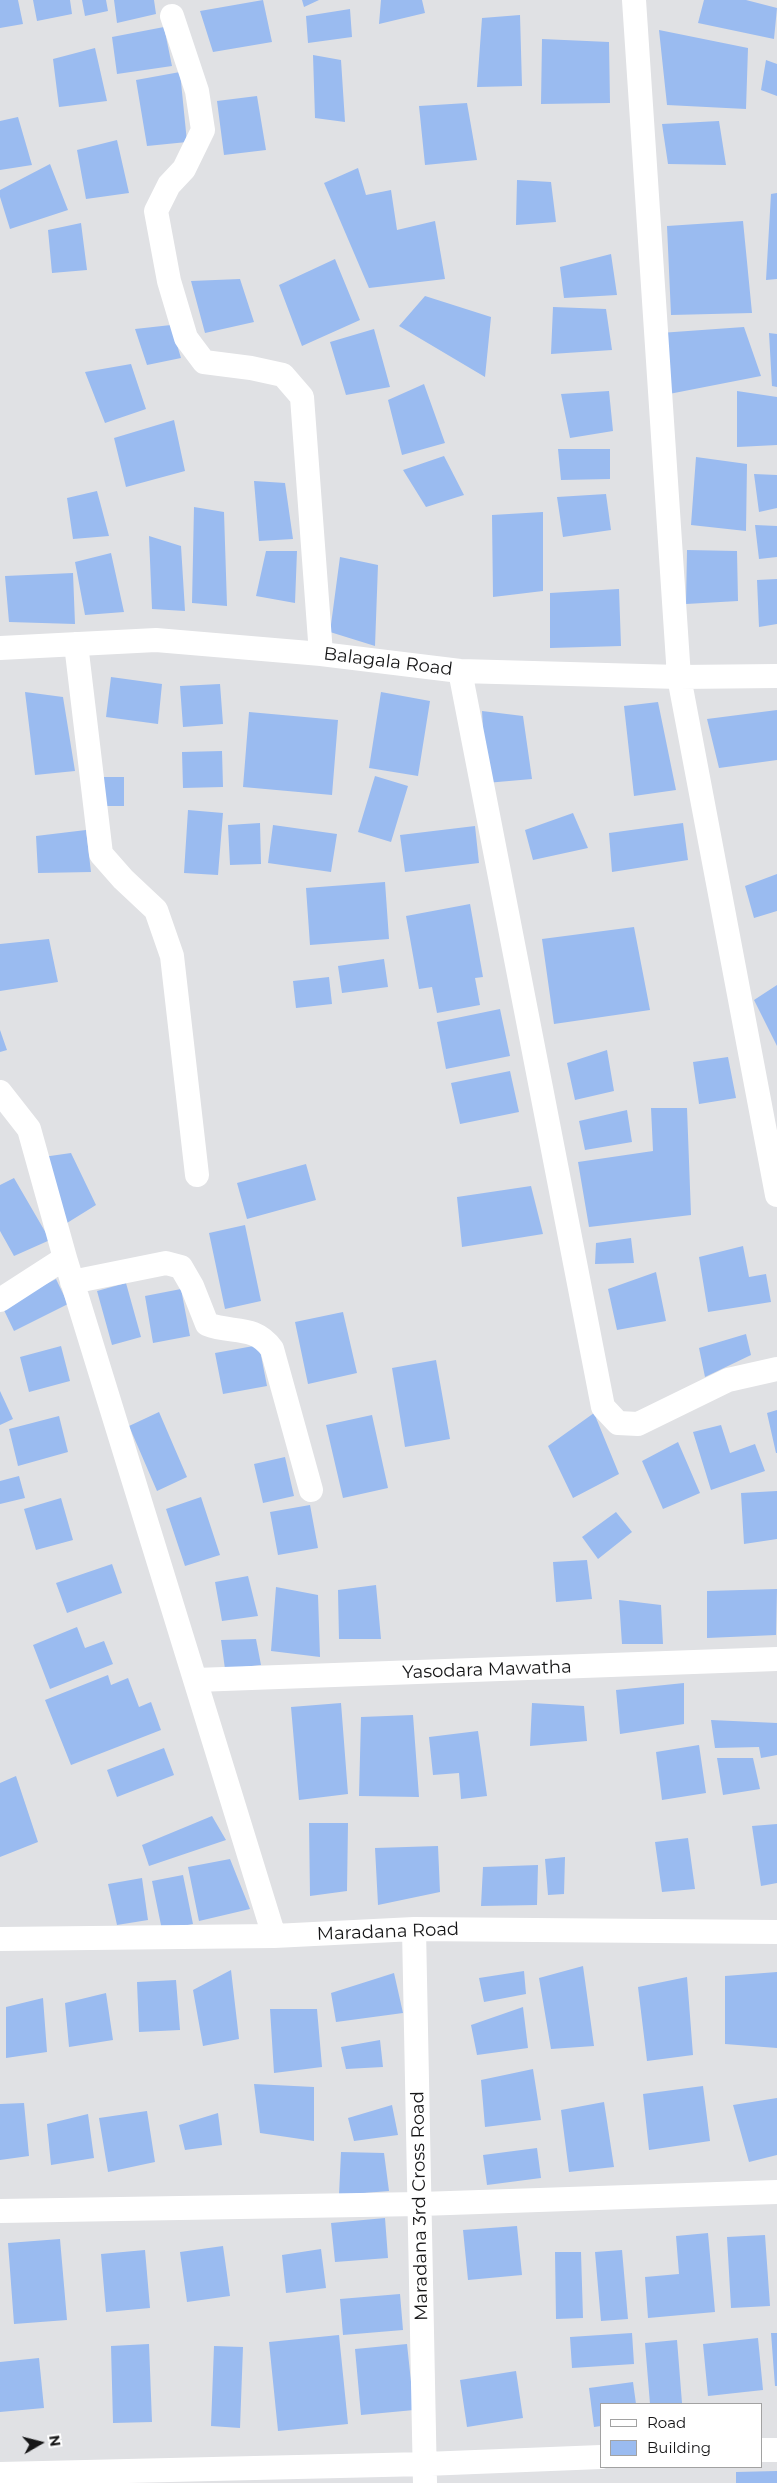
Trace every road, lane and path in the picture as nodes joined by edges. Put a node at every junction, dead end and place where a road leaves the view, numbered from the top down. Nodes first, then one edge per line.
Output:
1 (634, 0) edge
2 (172, 16) dead end
3 (76, 644) junction
4 (0, 648) edge
5 (321, 654) junction
6 (460, 670) junction
7 (777, 676) edge
8 (679, 677) junction
9 (0, 1092) edge
10 (197, 1175) dead end
11 (777, 1195) edge
12 (65, 1258) junction
13 (72, 1282) junction
14 (0, 1300) edge
15 (777, 1369) edge
16 (311, 1490) dead end
17 (777, 1659) edge
18 (196, 1680) junction
19 (414, 1929) junction
20 (777, 1932) edge
21 (274, 1936) junction
22 (0, 1939) edge
23 (777, 2192) edge
24 (420, 2204) junction
25 (0, 2211) edge
26 (762, 2450) edge
27 (777, 2450) edge
28 (600, 2457) edge
29 (0, 2474) edge
30 (425, 2474) edge

1 - 8 street
2 - 5 street
3 - 4 street, Balagala Road
3 - 5 street, Balagala Road
3 - 10 street
5 - 6 street, Balagala Road
6 - 8 street, Balagala Road
6 - 15 street
7 - 8 street, Balagala Road
8 - 11 street
9 - 12 street
12 - 13 street
12 - 14 street
13 - 16 street
13 - 18 street
17 - 18 street, Yasodara Mawatha
18 - 21 street
19 - 20 street, Maradana Road
19 - 21 street, Maradana Road
19 - 24 street, Maradana 3rd Cross Road
21 - 22 street, Maradana Road
23 - 24 street
24 - 25 street
24 - 30 street, Maradana 3rd Cross Road
26 - 27 street
28 - 30 street
29 - 30 street

